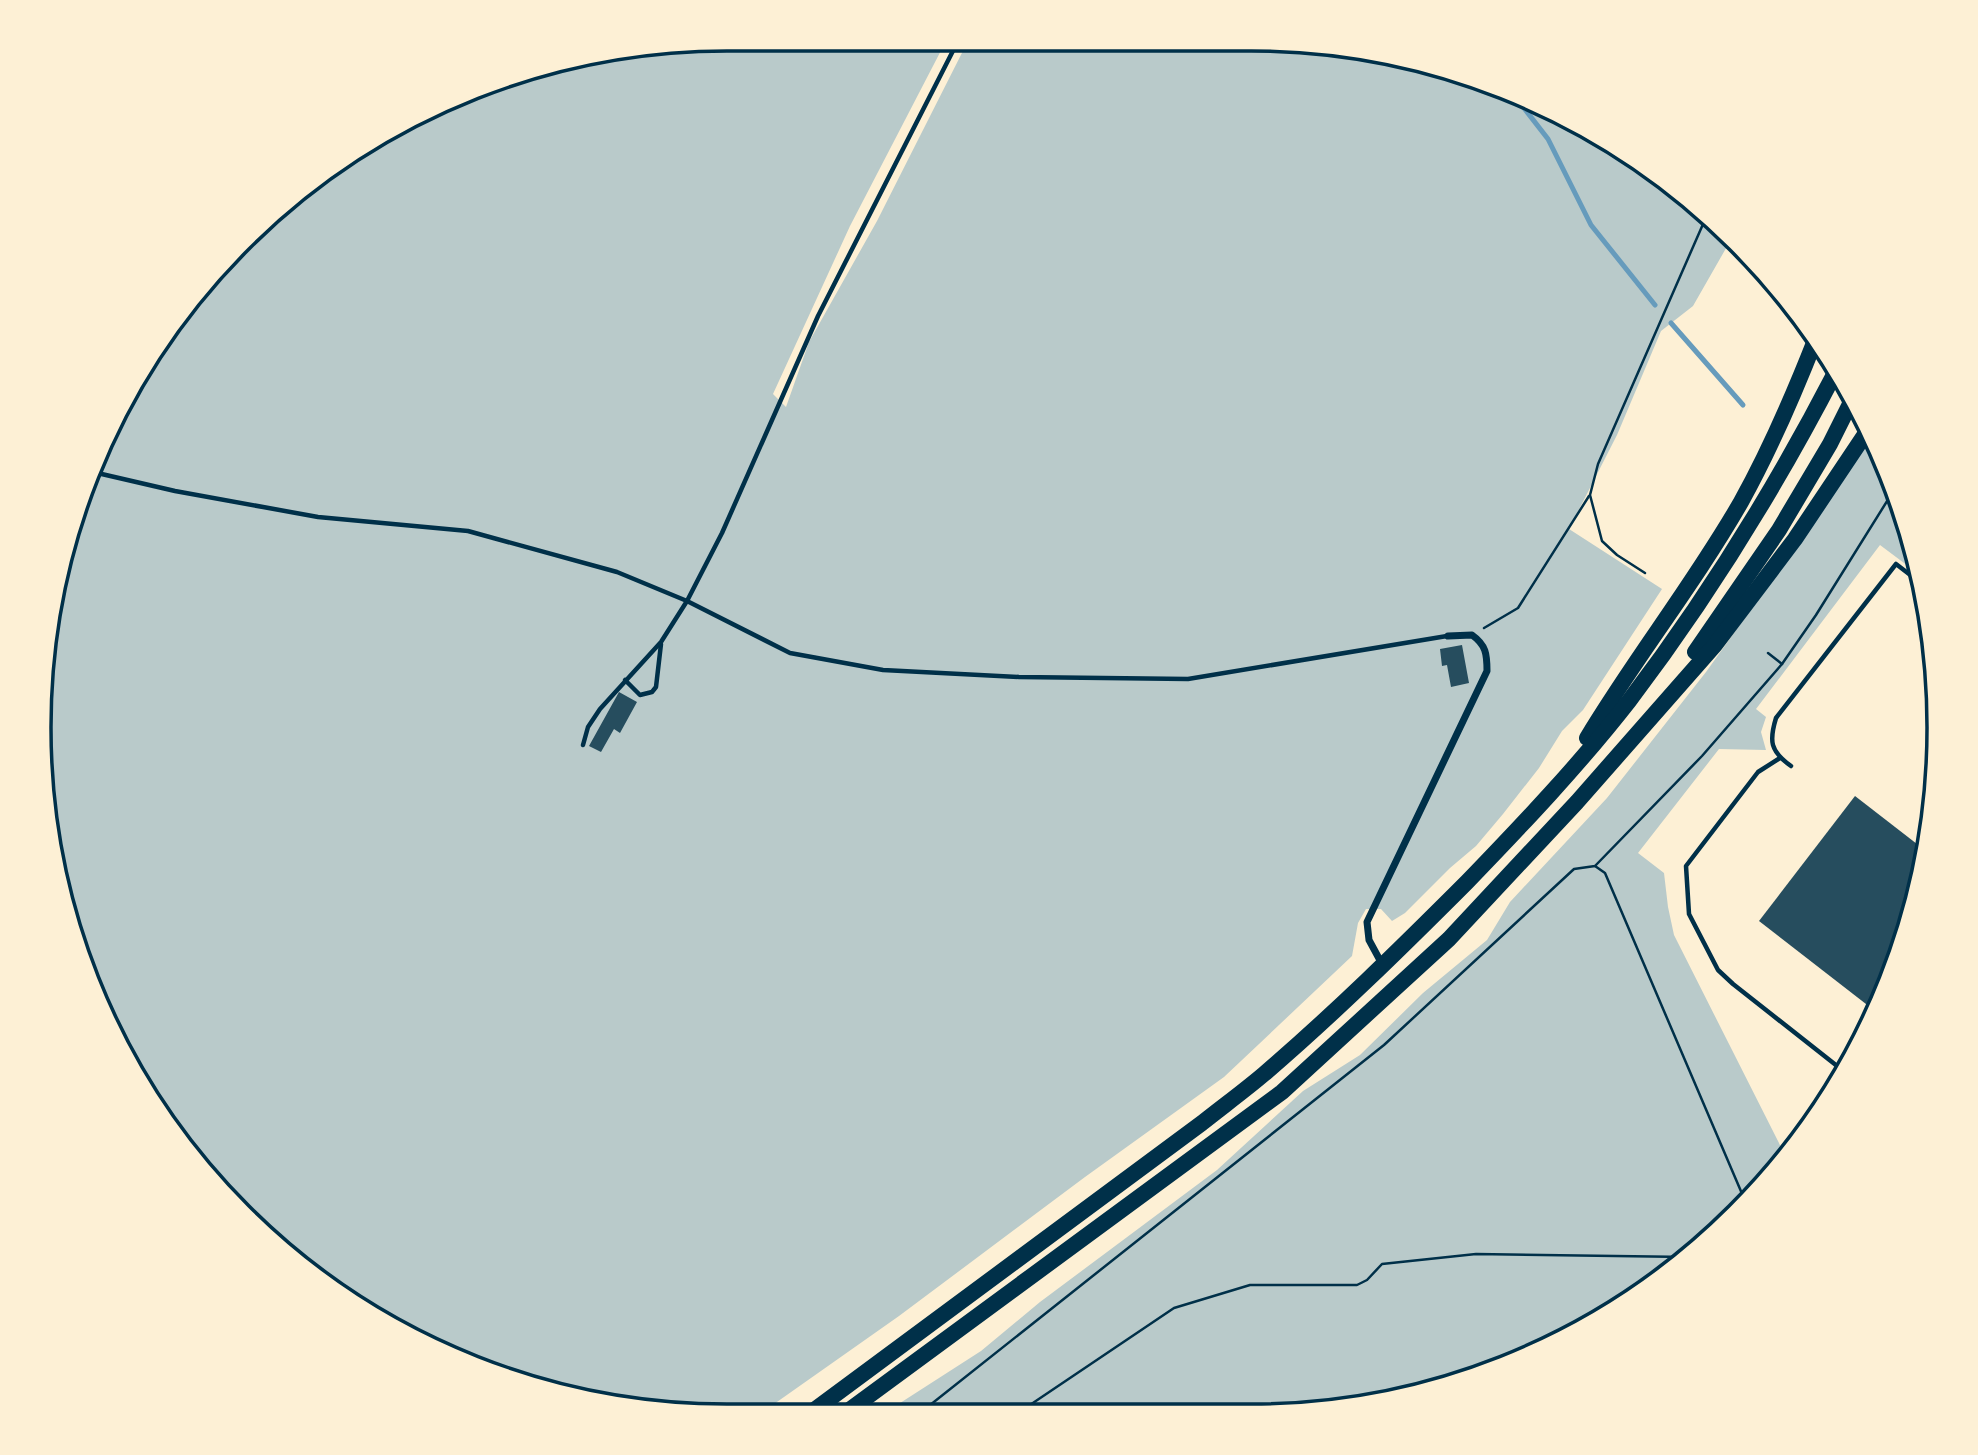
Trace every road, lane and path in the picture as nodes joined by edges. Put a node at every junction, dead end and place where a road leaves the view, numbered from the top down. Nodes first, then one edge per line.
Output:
1 (953, 51) edge
2 (1703, 224) edge
3 (1811, 350) edge
4 (1831, 380) edge
5 (1847, 409) edge
6 (1862, 439) edge
7 (100, 474) edge
8 (1590, 495) junction
9 (1887, 500) edge
10 (1645, 573) dead end
11 (1909, 574) edge
12 (687, 601) junction
13 (1472, 635) junction
14 (1448, 636) joint
15 (661, 642) junction
16 (1768, 653) dead end
17 (1782, 664) junction
18 (625, 680) junction
19 (583, 745) dead end
20 (1780, 758) junction
21 (1791, 766) dead end
22 (1561, 782) junction
23 (1577, 802) junction
24 (1595, 866) junction
25 (1383, 965) junction
26 (1837, 1066) edge
27 (1742, 1193) edge
28 (1671, 1257) edge
29 (822, 1404) edge
30 (858, 1404) edge
31 (931, 1404) edge
32 (1031, 1404) edge

1 - 12 lane
2 - 8 path
3 - 22 highway
4 - 22 highway
5 - 23 highway
6 - 23 highway
7 - 12 lane
8 - 10 path
8 - 13 path
9 - 17 path
11 - 20 lane
12 - 14 lane
12 - 15 lane
13 - 14 street
13 - 25 street
15 - 18 lane
15 - 18 lane
16 - 17 path
17 - 24 path
18 - 19 lane
20 - 21 lane
20 - 26 lane
22 - 25 highway
23 - 30 highway
24 - 27 path
24 - 31 path
25 - 29 highway
28 - 32 path

